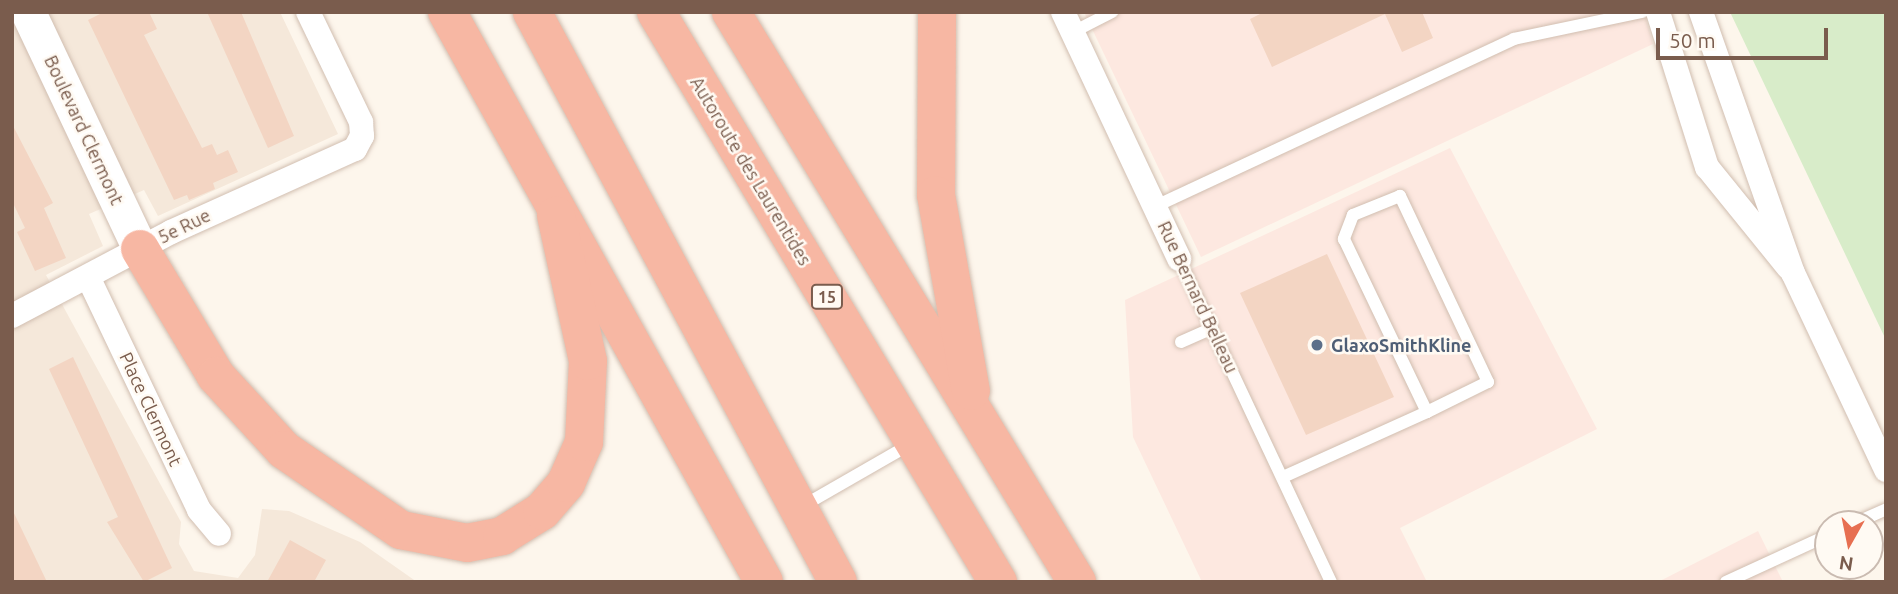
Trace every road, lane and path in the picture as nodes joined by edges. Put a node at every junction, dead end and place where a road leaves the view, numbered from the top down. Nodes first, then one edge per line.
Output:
1 (28, 12) edge
2 (308, 12) edge
3 (447, 12) edge
4 (532, 12) edge
5 (656, 12) edge
6 (732, 12) edge
7 (937, 12) edge
8 (1112, 12) edge
9 (1642, 12) edge
10 (1658, 12) edge
11 (1701, 12) edge
12 (1068, 22) edge
13 (1156, 206) junction
14 (556, 215) junction
15 (140, 248) junction
16 (1179, 259) joint
17 (1793, 273) junction
18 (89, 279) junction
19 (12, 316) edge
20 (1212, 328) junction
21 (1181, 342) dead end
22 (1427, 412) junction
23 (975, 414) junction
24 (915, 442) junction
25 (1886, 470) edge
26 (1283, 477) junction
27 (797, 509) junction
28 (219, 534) dead end
29 (1814, 541) edge
30 (764, 582) edge
31 (838, 582) edge
32 (998, 582) edge
33 (1077, 582) edge
34 (1331, 582) edge
35 (1726, 582) edge

1 - 15 street, Boulevard Clermont
2 - 15 street, 5e Rue
3 - 14 highway
4 - 27 highway
5 - 24 highway, Autoroute des Laurentides / 15
6 - 23 highway
7 - 23 highway
8 - 12 lane
9 - 13 lane
10 - 17 street
11 - 17 street
12 - 13 street, Rue Bernard Belleau
13 - 16 street, Rue Bernard Belleau
14 - 15 highway
14 - 30 highway
15 - 18 street, 5e Rue
16 - 20 lane, Rue Bernard Belleau
17 - 25 street
18 - 19 street, 5e Rue
18 - 28 street, Place Clermont
20 - 21 lane
20 - 26 lane, Rue Bernard Belleau
22 - 22 lane
22 - 26 lane
23 - 33 highway
24 - 27 lane
24 - 32 highway, Autoroute des Laurentides / 15
26 - 34 lane, Rue Bernard Belleau
27 - 31 highway
29 - 35 lane

